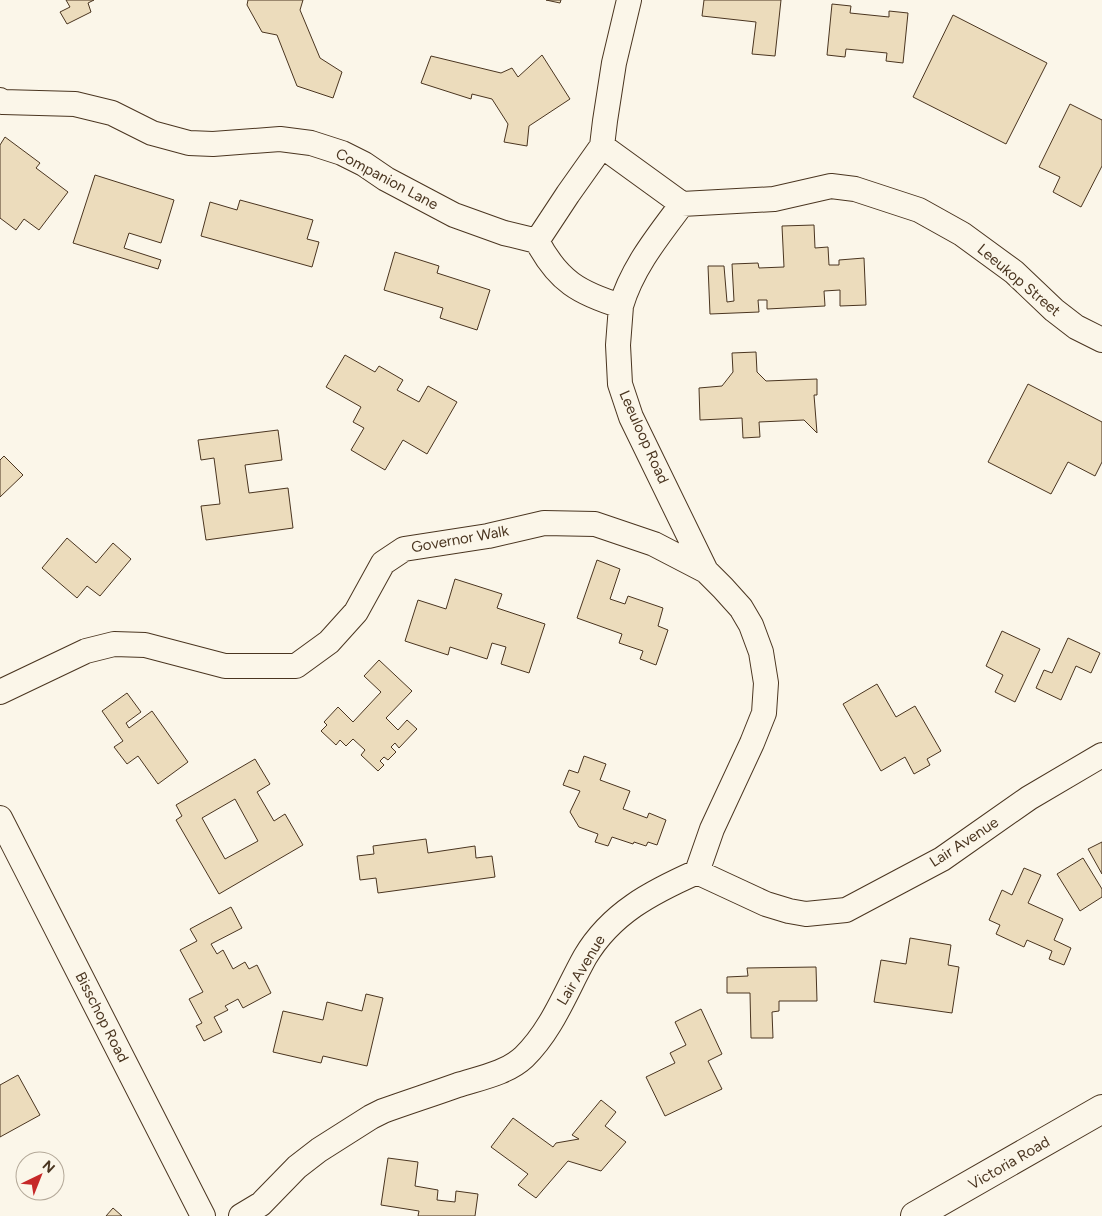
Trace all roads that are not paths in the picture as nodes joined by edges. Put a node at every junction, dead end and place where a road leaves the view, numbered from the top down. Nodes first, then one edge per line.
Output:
1 (629, 0) edge
2 (0, 100) edge
3 (602, 146) junction
4 (682, 204) junction
5 (537, 241) junction
6 (621, 306) junction
7 (1102, 340) edge
8 (706, 572) junction
9 (0, 692) edge
10 (1102, 755) edge
11 (0, 818) edge
12 (697, 872) junction
13 (1102, 1109) edge
14 (203, 1216) edge
15 (241, 1216) edge
16 (915, 1216) edge

1 - 3 street
2 - 5 street, Companion Lane
3 - 4 street
3 - 5 street
4 - 6 street, Leeuloop Road
4 - 7 street, Leeukop Street
5 - 6 street
6 - 8 street, Leeuloop Road
8 - 9 street, Governor Walk
8 - 12 street, Leeuloop Road
10 - 12 street, Lair Avenue
11 - 14 street, Bisschop Road
12 - 15 street, Lair Avenue
13 - 16 main road, Victoria Road

